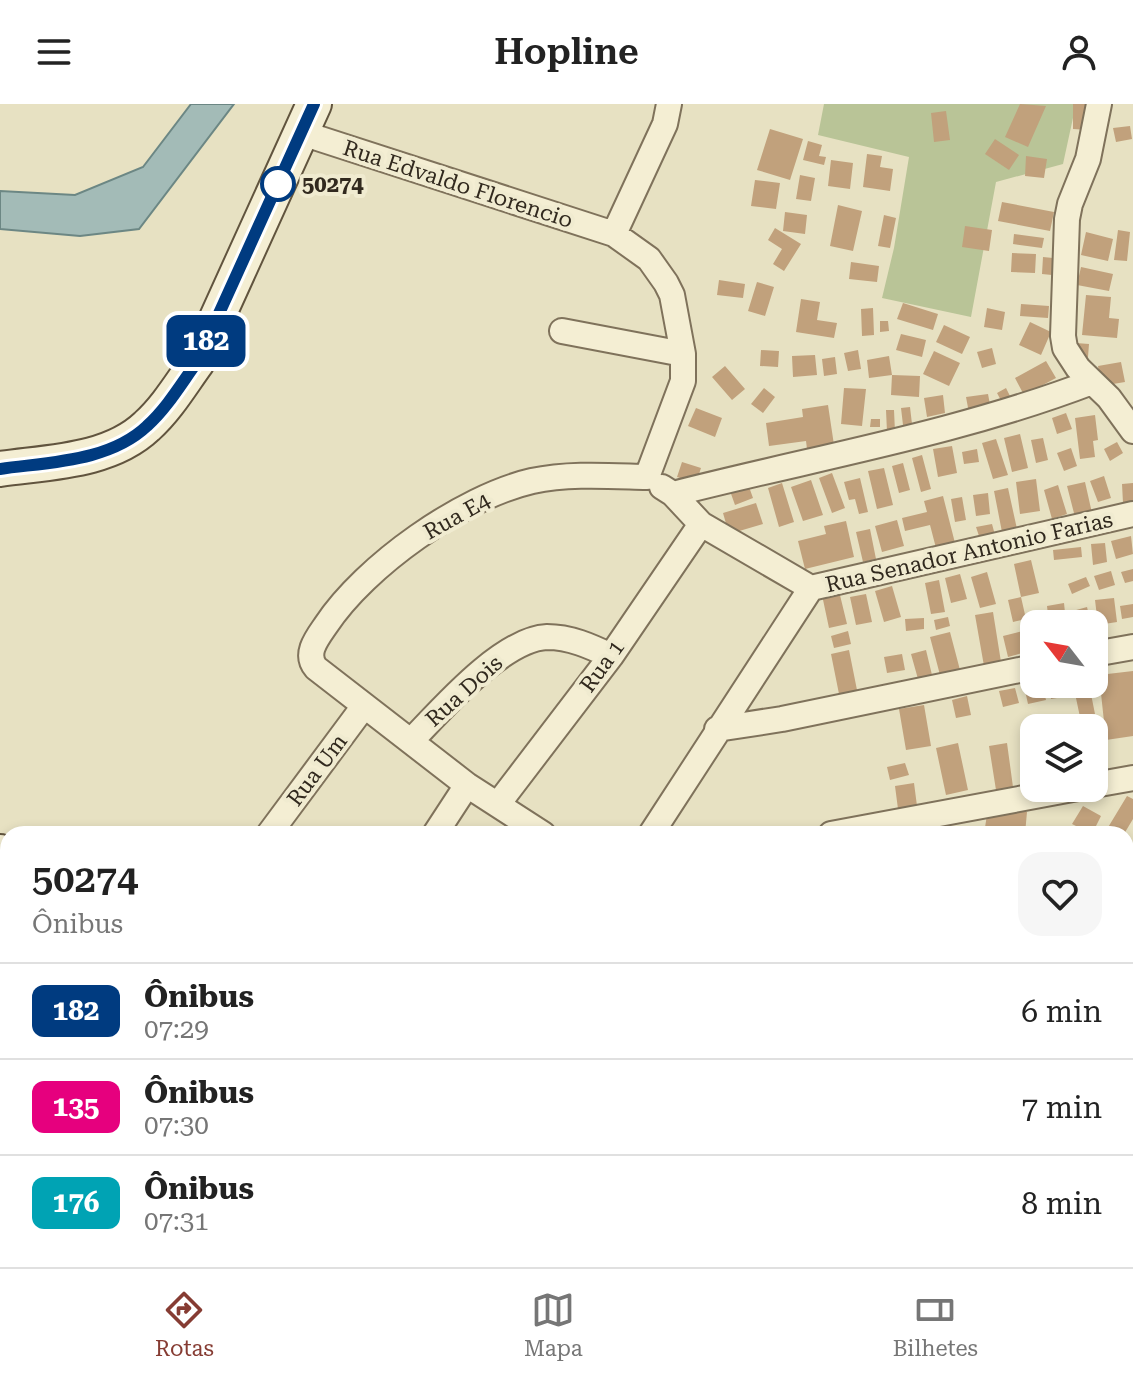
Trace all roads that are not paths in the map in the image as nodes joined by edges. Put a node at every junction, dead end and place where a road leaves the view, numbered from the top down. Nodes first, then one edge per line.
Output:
1 (669, 104) edge
2 (1099, 104) edge
3 (308, 118) edge
4 (614, 234) junction
5 (562, 331) dead end
6 (683, 354) junction
7 (1092, 382) junction
8 (1133, 428) edge
9 (0, 469) edge
10 (647, 477) junction
11 (673, 494) junction
12 (1133, 514) edge
13 (701, 524) junction
14 (811, 588) junction
15 (313, 647) joint
16 (1133, 647) edge
17 (1108, 651) edge
18 (611, 656) junction
19 (1020, 670) edge
20 (364, 706) junction
21 (717, 729) junction
22 (412, 740) junction
23 (1133, 778) edge
24 (1108, 782) edge
25 (467, 785) junction
26 (1020, 799) edge
27 (498, 804) junction
28 (917, 818) junction
29 (275, 826) edge
30 (440, 826) edge
31 (531, 826) edge
32 (656, 826) edge
33 (874, 826) edge
34 (932, 826) edge

1 - 4 street
2 - 7 street
3 - 4 street, Rua Edvaldo Florencio
3 - 9 street
4 - 6 street, Rua Edvaldo Florencio
5 - 6 street
6 - 10 street, Rua Edvaldo Florencio
7 - 8 street
7 - 11 street
10 - 11 street
10 - 15 street, Rua E4
11 - 13 street
12 - 14 street, Rua Senador Antonio Farias
13 - 14 street
13 - 18 street, Rua 1
14 - 21 street, Rua Senador Antonio Farias
15 - 20 street, Rua Dois
16 - 17 street
18 - 22 street, Rua Dois
18 - 27 street, Rua 1
19 - 21 street
20 - 22 street, Rua Dois
20 - 29 street, Rua Um
21 - 32 street, Rua Senador Antonio Farias
22 - 25 street, Rua Dois
23 - 24 street
25 - 27 street, Rua Dois
25 - 30 street
26 - 28 street
27 - 31 street, Rua Dois
28 - 33 street
28 - 34 street

